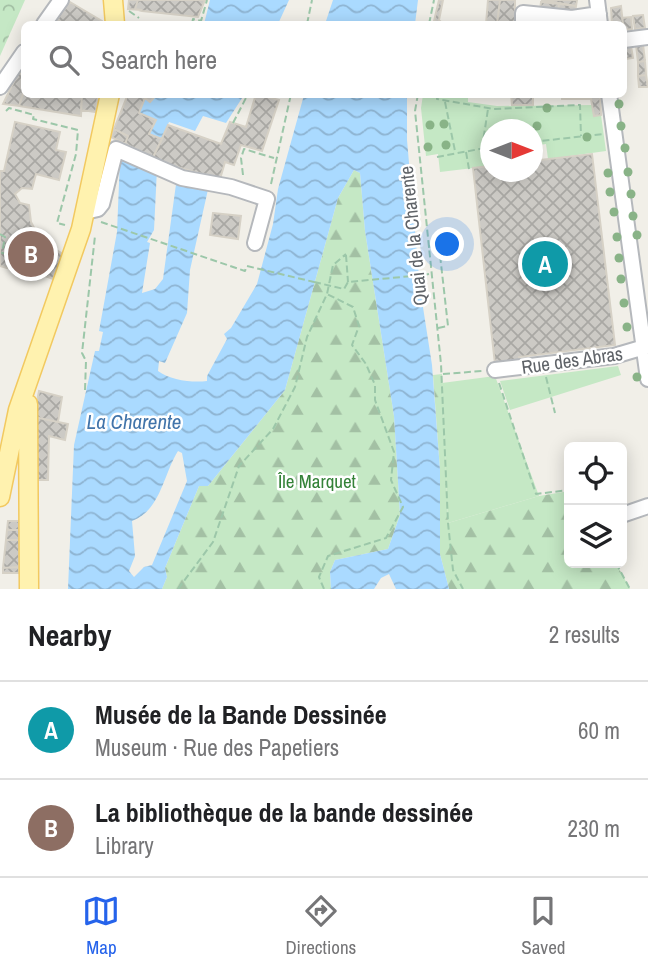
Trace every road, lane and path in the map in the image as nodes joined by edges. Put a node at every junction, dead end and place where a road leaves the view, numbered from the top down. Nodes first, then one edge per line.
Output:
1 (61, 0) edge
2 (207, 0) edge
3 (312, 0) edge
4 (433, 0) edge
5 (120, 5) edge
6 (598, 13) edge
7 (139, 18) dead end
8 (46, 21) edge
9 (201, 21) edge
10 (308, 21) edge
11 (430, 21) edge
12 (523, 21) edge
13 (648, 37) edge
14 (627, 40) edge
15 (21, 56) edge
16 (0, 87) edge
17 (109, 98) edge
18 (246, 98) edge
19 (290, 98) edge
20 (417, 98) edge
21 (437, 98) edge
22 (609, 98) edge
23 (444, 101) junction
24 (488, 108) junction
25 (6, 111) dead end
26 (486, 119) edge
27 (233, 123) dead end
28 (614, 133) junction
29 (581, 136) junction
30 (543, 141) edge
31 (480, 148) edge
32 (466, 151) junction
33 (455, 153) junction
34 (438, 157) dead end
35 (275, 158) junction
36 (469, 169) dead end
37 (243, 176) dead end
38 (267, 199) junction
39 (90, 224) junction
40 (0, 234) edge
41 (255, 243) dead end
42 (428, 247) junction
43 (34, 269) dead end
44 (430, 274) junction
45 (348, 282) junction
46 (327, 294) junction
47 (436, 328) junction
48 (645, 347) edge
49 (544, 366) junction
50 (495, 370) junction
51 (442, 374) junction
52 (30, 376) junction
53 (648, 379) edge
54 (85, 390) dead end
55 (555, 413) dead end
56 (17, 461) junction
57 (564, 491) edge
58 (0, 497) edge
59 (648, 506) edge
60 (627, 513) edge
61 (619, 568) edge
62 (29, 589) edge
63 (178, 589) edge
64 (324, 589) edge
65 (463, 589) edge
66 (630, 589) edge

1 - 8 street
2 - 9 path
3 - 10 path
4 - 11 path
5 - 7 path
6 - 12 street
13 - 14 street
15 - 16 street
17 - 39 main road
18 - 27 path
19 - 35 path
20 - 42 path, Quai de la Charente
21 - 23 path
22 - 28 street
23 - 24 path
23 - 33 path
24 - 26 path
24 - 29 path
25 - 39 path
28 - 29 path
28 - 48 street
29 - 30 path
31 - 32 path
32 - 33 path
32 - 36 path
33 - 34 path
35 - 37 path
35 - 38 path
38 - 39 street
38 - 41 street
39 - 45 path, bridge
39 - 52 main road
39 - 54 path
40 - 43 path
42 - 44 path, Quai de la Charente
42 - 47 path
44 - 45 path, bridge
44 - 47 path, Quai de la Charente
45 - 46 path
46 - 63 path
46 - 64 path
47 - 51 path, Quai de la Charente
48 - 49 street, Rue des Abras
48 - 53 street
49 - 50 street, Rue des Abras
49 - 55 path
50 - 51 path
50 - 57 path
51 - 65 path, Quai de la Charente
52 - 56 main road
52 - 56 main road
56 - 58 main road
56 - 62 main road
59 - 60 street
61 - 66 path

